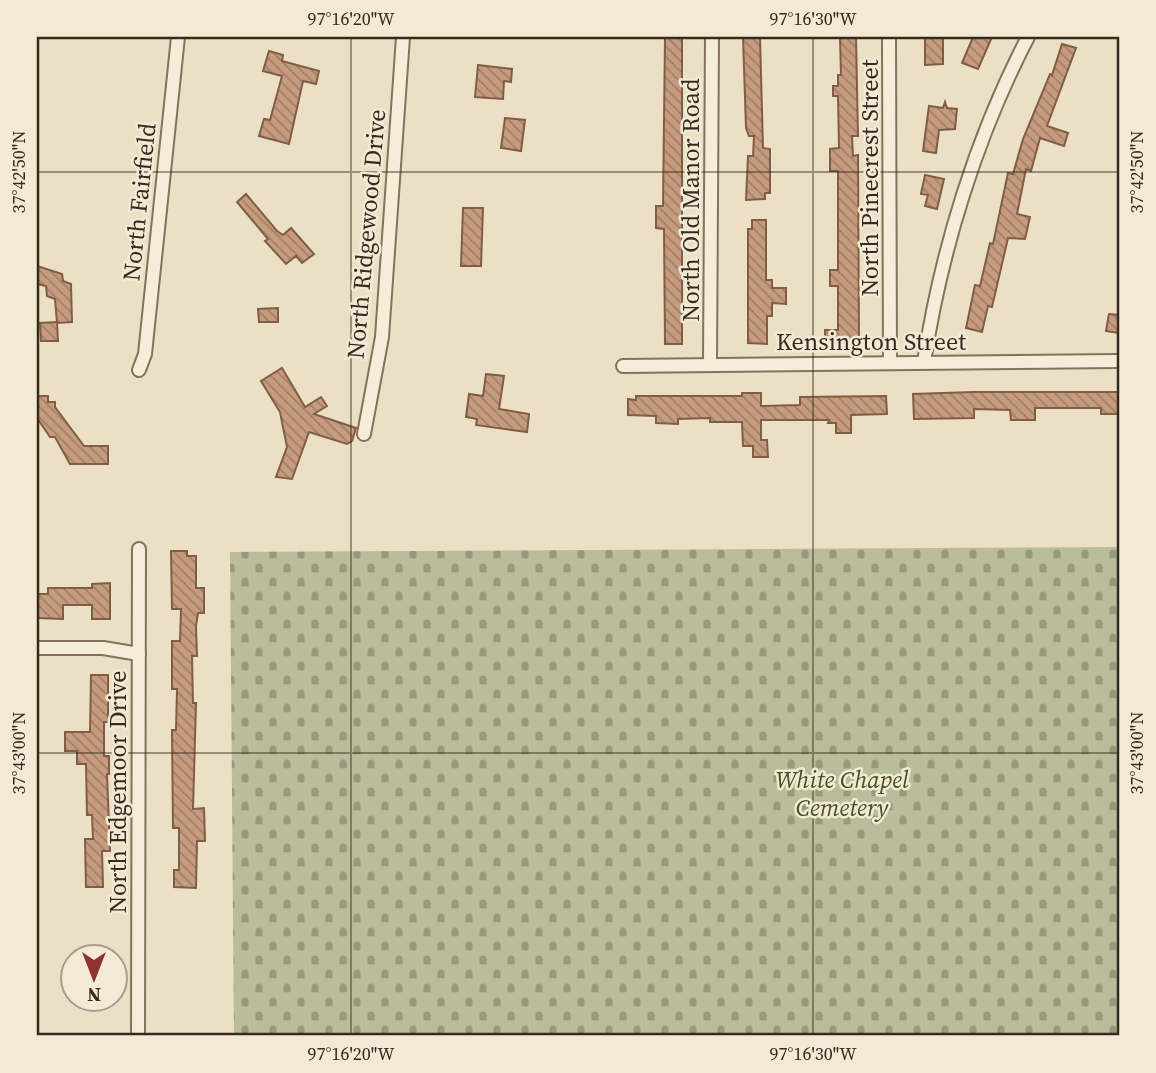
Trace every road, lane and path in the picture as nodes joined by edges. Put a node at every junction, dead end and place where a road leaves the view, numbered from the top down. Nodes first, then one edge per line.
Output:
1 (178, 37) edge
2 (403, 37) edge
3 (712, 37) edge
4 (889, 37) edge
5 (1028, 37) edge
6 (890, 362) junction
7 (924, 362) junction
8 (1119, 362) edge
9 (710, 363) junction
10 (623, 366) dead end
11 (139, 370) dead end
12 (364, 434) dead end
13 (139, 549) dead end
14 (37, 648) edge
15 (139, 654) junction
16 (138, 1036) edge

1 - 11 street, North Fairfield
2 - 12 street, North Ridgewood Drive
3 - 9 street, North Old Manor Road
4 - 6 street, North Pinecrest Street
5 - 7 street
6 - 7 street, Kensington Street
6 - 9 street, Kensington Street
7 - 8 street, Kensington Street
9 - 10 street, Kensington Street
13 - 15 street, North Edgemoor Drive
14 - 15 street
15 - 16 street, North Edgemoor Drive

